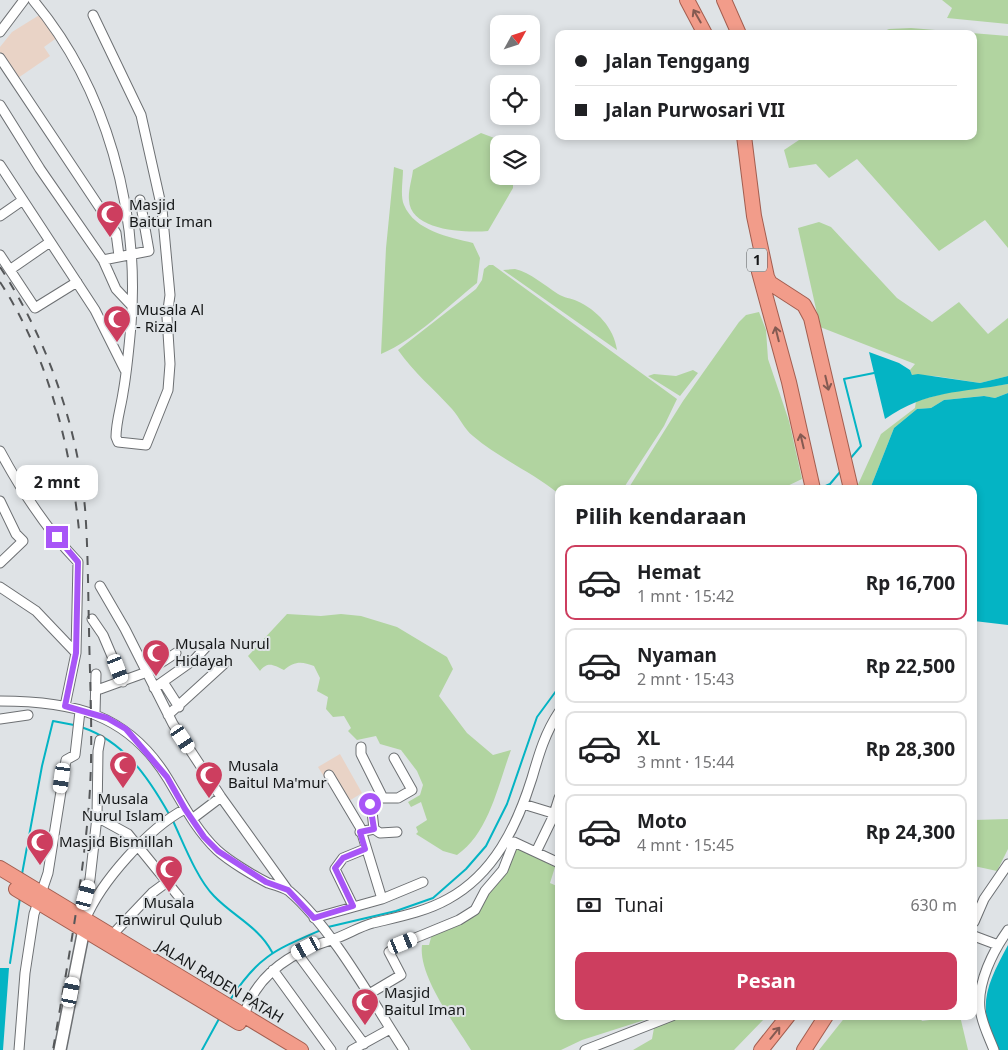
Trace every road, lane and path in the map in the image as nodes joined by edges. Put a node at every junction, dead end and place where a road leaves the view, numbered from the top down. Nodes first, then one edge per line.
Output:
1 (24, 0) edge
2 (33, 0) edge
3 (687, 0) edge
4 (724, 0) edge
5 (93, 15) dead end
6 (703, 30) edge
7 (737, 30) edge
8 (0, 32) edge
9 (0, 58) edge
10 (0, 105) edge
11 (735, 140) edge
12 (744, 140) edge
13 (0, 165) edge
14 (23, 200) junction
15 (140, 200) dead end
16 (0, 216) edge
17 (50, 242) junction
18 (132, 254) junction
19 (0, 255) edge
20 (119, 256) junction
21 (102, 260) junction
22 (11, 269) junction
23 (77, 282) junction
24 (131, 305) junction
25 (125, 370) junction
26 (0, 451) edge
27 (812, 485) edge
28 (851, 485) edge
29 (0, 501) edge
30 (0, 563) edge
31 (0, 579) edge
32 (100, 586) dead end
33 (0, 587) edge
34 (10, 592) junction
35 (92, 619) dead end
36 (207, 646) dead end
37 (76, 653) junction
38 (176, 653) dead end
39 (224, 664) dead end
40 (157, 665) junction
41 (147, 672) junction
42 (96, 674) dead end
43 (165, 680) junction
44 (123, 682) junction
45 (100, 688) dead end
46 (154, 688) junction
47 (0, 701) edge
48 (65, 706) junction
49 (179, 706) junction
50 (95, 714) junction
51 (28, 715) dead end
52 (81, 715) junction
53 (168, 715) junction
54 (0, 719) edge
55 (555, 719) edge
56 (100, 740) dead end
57 (361, 746) dead end
58 (394, 758) dead end
59 (329, 775) dead end
60 (221, 797) junction
61 (383, 798) junction
62 (523, 804) junction
63 (177, 814) junction
64 (555, 814) edge
65 (555, 816) edge
66 (98, 817) junction
67 (192, 819) junction
68 (374, 829) junction
69 (360, 832) junction
70 (398, 832) dead end
71 (139, 844) junction
72 (365, 849) junction
73 (536, 852) junction
74 (555, 861) edge
75 (1008, 864) edge
76 (0, 868) edge
77 (0, 879) edge
78 (167, 882) junction
79 (423, 882) dead end
80 (288, 890) junction
81 (28, 891) junction
82 (180, 898) dead end
83 (382, 899) junction
84 (353, 906) junction
85 (977, 915) edge
86 (81, 917) junction
87 (316, 920) junction
88 (1008, 930) edge
89 (112, 935) junction
90 (977, 937) edge
91 (331, 939) junction
92 (998, 945) junction
93 (297, 953) junction
94 (273, 970) junction
95 (179, 982) junction
96 (369, 994) junction
97 (243, 1018) junction
98 (662, 1020) edge
99 (785, 1020) edge
100 (823, 1020) edge
101 (390, 1028) junction
102 (364, 1044) junction
103 (19, 1050) edge
104 (60, 1050) edge
105 (284, 1050) edge
106 (301, 1050) edge
107 (331, 1050) edge
108 (352, 1050) edge
109 (404, 1050) edge
110 (585, 1050) edge
111 (760, 1050) edge
112 (804, 1050) edge
113 (994, 1050) edge

1 - 8 street
2 - 18 street
6 -> 3 highway
4 - 7 highway
5 - 25 street
9 - 20 street
10 - 21 street
27 -> 11 highway, 1
12 -> 28 highway, 1
13 - 14 street
14 - 16 street
14 - 17 street
15 - 18 street
17 - 22 street
17 - 23 street
18 - 20 street
18 - 24 street
19 - 22 street
20 - 21 street
21 - 24 street
22 - 23 street
23 - 25 street
24 - 25 street
26 - 37 street
29 - 30 street
31 - 34 street
32 - 41 street
33 - 34 street
34 - 37 street
35 - 44 street
36 - 43 street
37 - 48 street
38 - 40 street
39 - 49 street
40 - 41 street
40 - 43 street
41 - 44 street
41 - 46 street
42 - 50 street
43 - 46 street
43 - 49 street
44 - 45 street
46 - 53 street
47 - 48 street
48 - 52 street
49 - 53 street
50 - 52 street
50 - 63 street
51 - 54 street
52 - 81 street
53 - 60 street
55 - 62 street
56 - 66 street
57 - 61 street
58 - 61 street
59 - 69 street
60 - 67 street
60 - 80 street
61 - 68 street
62 - 64 street
62 - 91 street
63 - 67 street
63 - 71 street
65 - 73 street
66 - 71 street
66 - 86 street
67 - 80 street
68 - 69 street
68 - 70 street
69 - 72 street
71 - 78 street
71 - 86 street
72 - 83 street
72 - 84 street
73 - 74 street
73 - 96 street
75 - 85 street
76 - 81 highway
77 - 81 highway
78 - 82 street
78 - 89 street
79 - 83 street
80 - 87 street
81 - 86 highway
81 - 86 highway
81 - 103 street
83 - 84 street
84 - 87 street
86 - 89 highway, JALAN RADEN PATAH
86 - 95 highway, JALAN RADEN PATAH
86 - 104 street
87 - 91 street
88 - 92 street
89 - 95 highway, JALAN RADEN PATAH
90 - 92 street
91 - 93 street
91 - 96 street
92 - 113 street
93 - 94 street
93 - 102 street
94 - 97 street
94 - 107 street
95 - 97 highway, JALAN RADEN PATAH
96 - 101 street
97 - 105 highway, JALAN RADEN PATAH
97 - 106 highway, JALAN RADEN PATAH
98 - 110 street
111 -> 99 highway
100 - 112 highway
101 - 102 street
101 - 109 street
102 - 108 street

